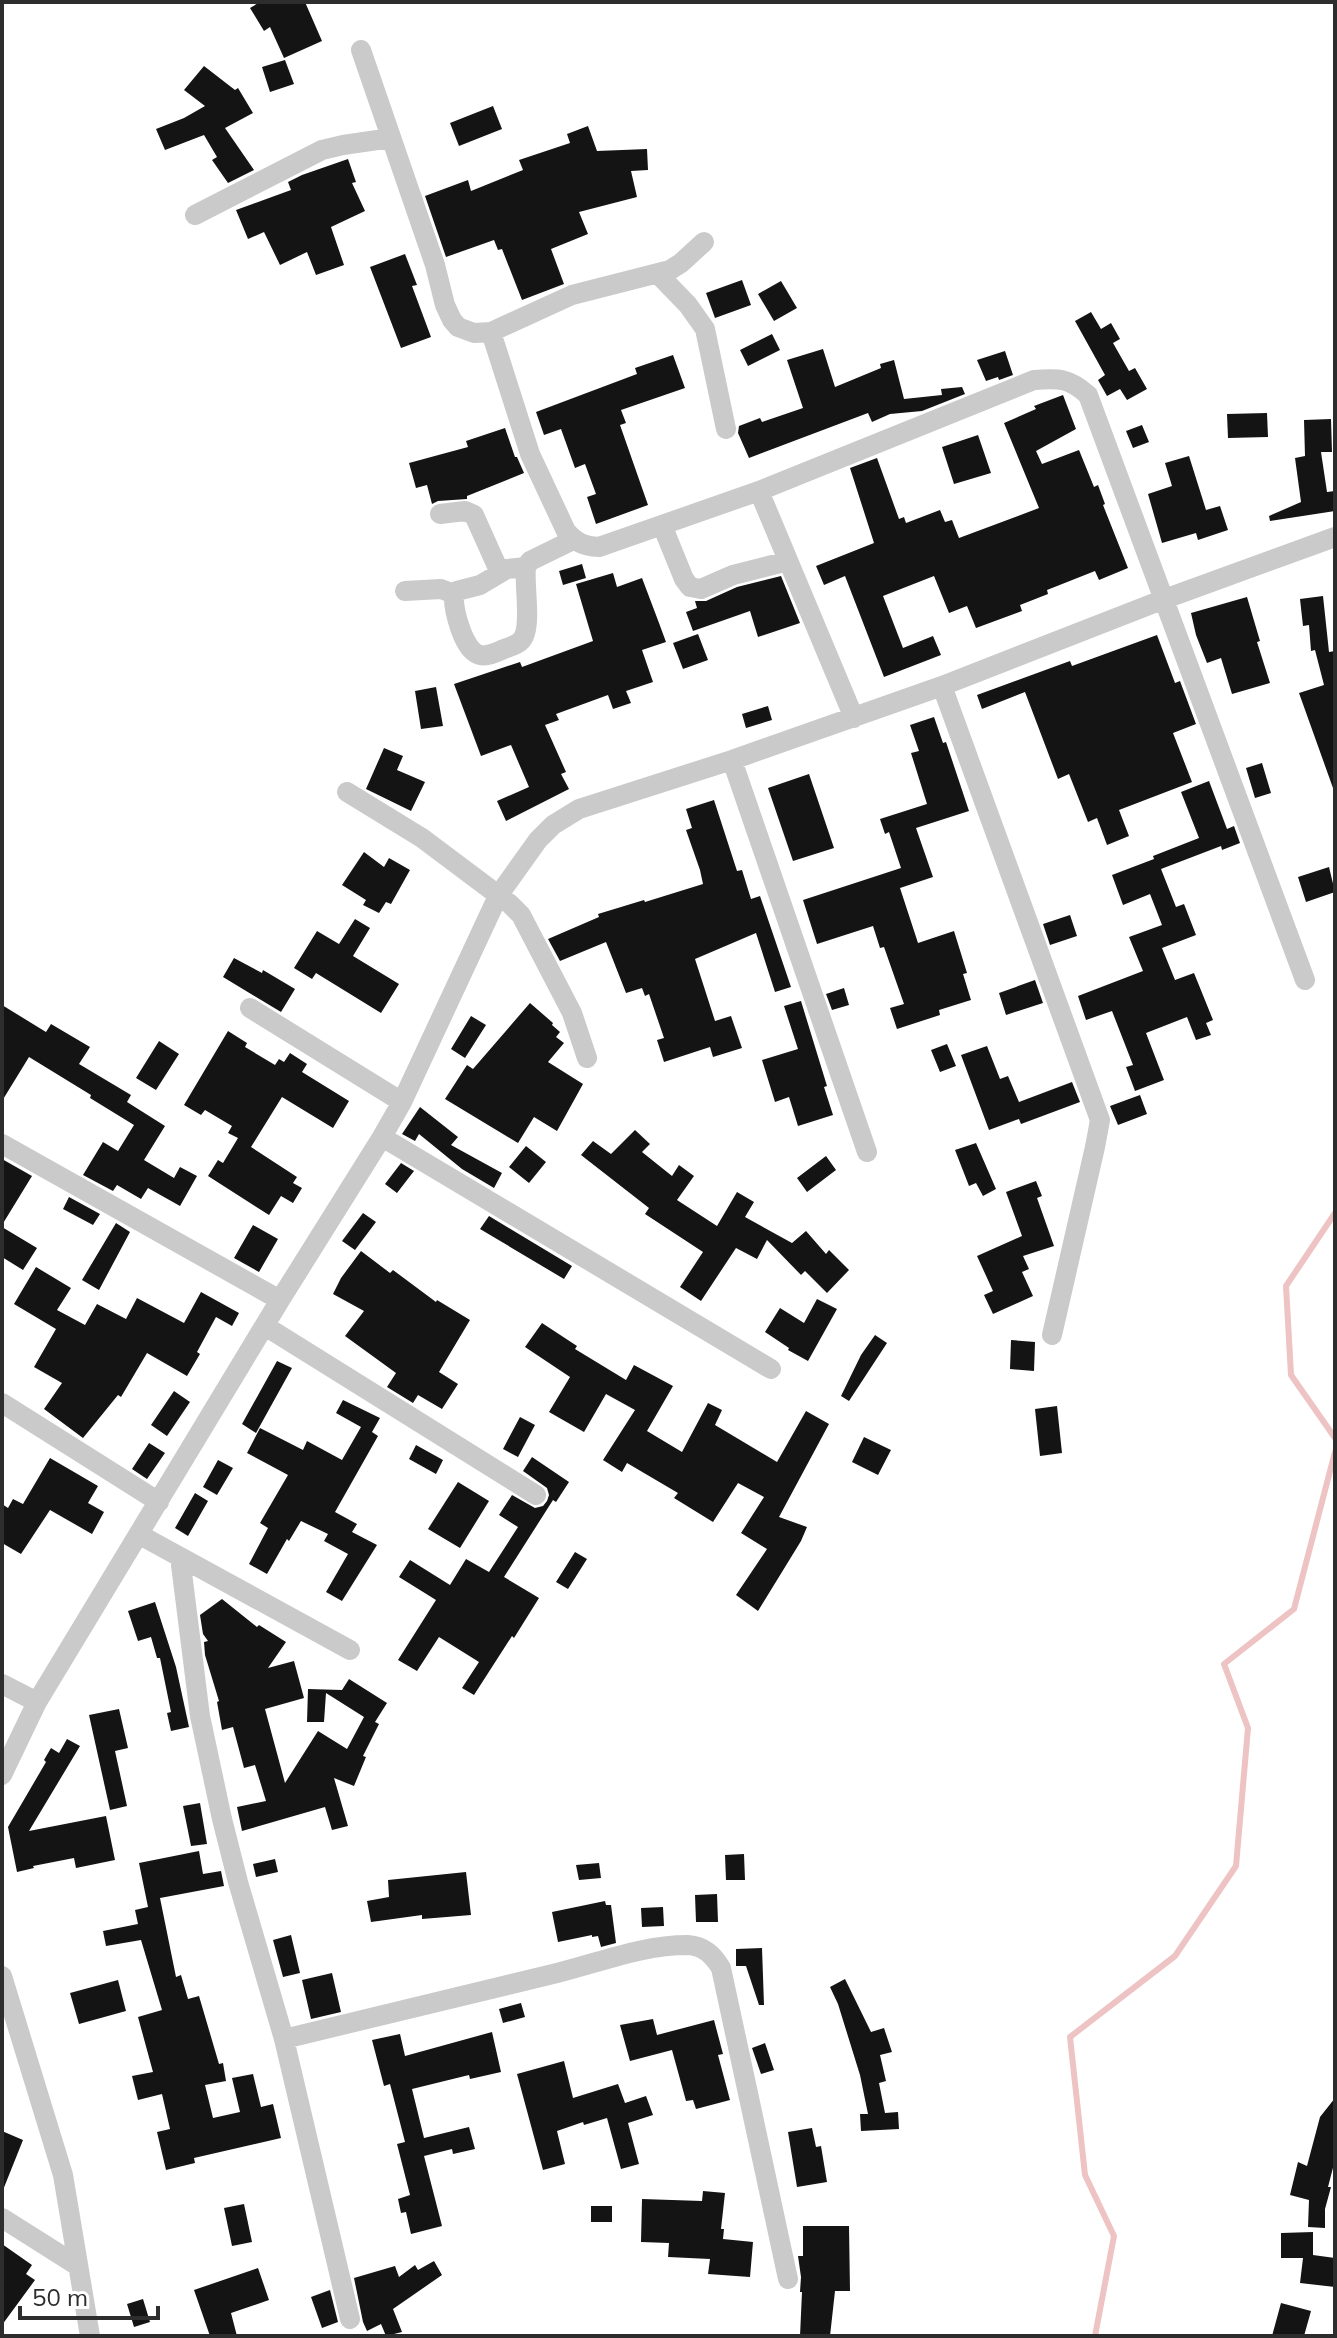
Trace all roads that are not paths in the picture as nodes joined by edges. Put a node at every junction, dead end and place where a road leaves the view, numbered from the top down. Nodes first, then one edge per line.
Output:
1 (361, 50) dead end
2 (391, 138) junction
3 (195, 215) dead end
4 (704, 242) dead end
5 (658, 274) junction
6 (491, 332) junction
7 (726, 429) dead end
8 (759, 491) junction
9 (440, 514) dead end
10 (662, 525) junction
11 (1335, 537) edge
12 (573, 540) junction
13 (788, 561) junction
14 (526, 567) junction
15 (500, 573) junction
16 (405, 591) dead end
17 (454, 594) junction
18 (1162, 600) junction
19 (942, 686) junction
20 (854, 718) junction
21 (732, 760) junction
22 (347, 792) dead end
23 (498, 896) junction
24 (1305, 980) dead end
25 (250, 1008) dead end
26 (587, 1058) dead end
27 (402, 1102) junction
28 (382, 1137) junction
29 (2, 1144) edge
30 (867, 1152) dead end
31 (280, 1300) junction
32 (265, 1326) junction
33 (1052, 1335) dead end
34 (771, 1369) dead end
35 (2, 1403) edge
36 (536, 1495) dead end
37 (159, 1502) junction
38 (140, 1535) junction
39 (180, 1557) junction
40 (350, 1650) dead end
41 (2, 1684) edge
42 (37, 1702) junction
43 (2, 1775) edge
44 (2, 1976) edge
45 (284, 2039) junction
46 (2, 2218) edge
47 (78, 2266) junction
48 (788, 2279) dead end
49 (350, 2319) dead end
50 (90, 2336) edge

1 - 2 street
2 - 3 street
2 - 6 street
4 - 5 street
5 - 6 street
5 - 7 street
6 - 12 street
8 - 10 street
8 - 13 street
8 - 18 street
9 - 15 street
10 - 12 street
10 - 13 street
11 - 18 street
12 - 14 street
13 - 20 street
14 - 15 street
14 - 17 street
15 - 17 street
16 - 17 street
18 - 19 street
18 - 24 street
19 - 20 street
19 - 33 street
20 - 21 street
21 - 23 street
21 - 30 street
22 - 23 street
23 - 26 street
23 - 27 street
25 - 27 street
27 - 28 street
28 - 31 street
28 - 34 street
29 - 31 street
31 - 32 street
32 - 36 street
32 - 37 street
35 - 37 street
37 - 38 street
38 - 39 street
38 - 42 street
39 - 40 street
39 - 45 street
41 - 42 street
42 - 43 street
44 - 47 street
45 - 48 street
45 - 49 street
46 - 47 street
47 - 50 street

